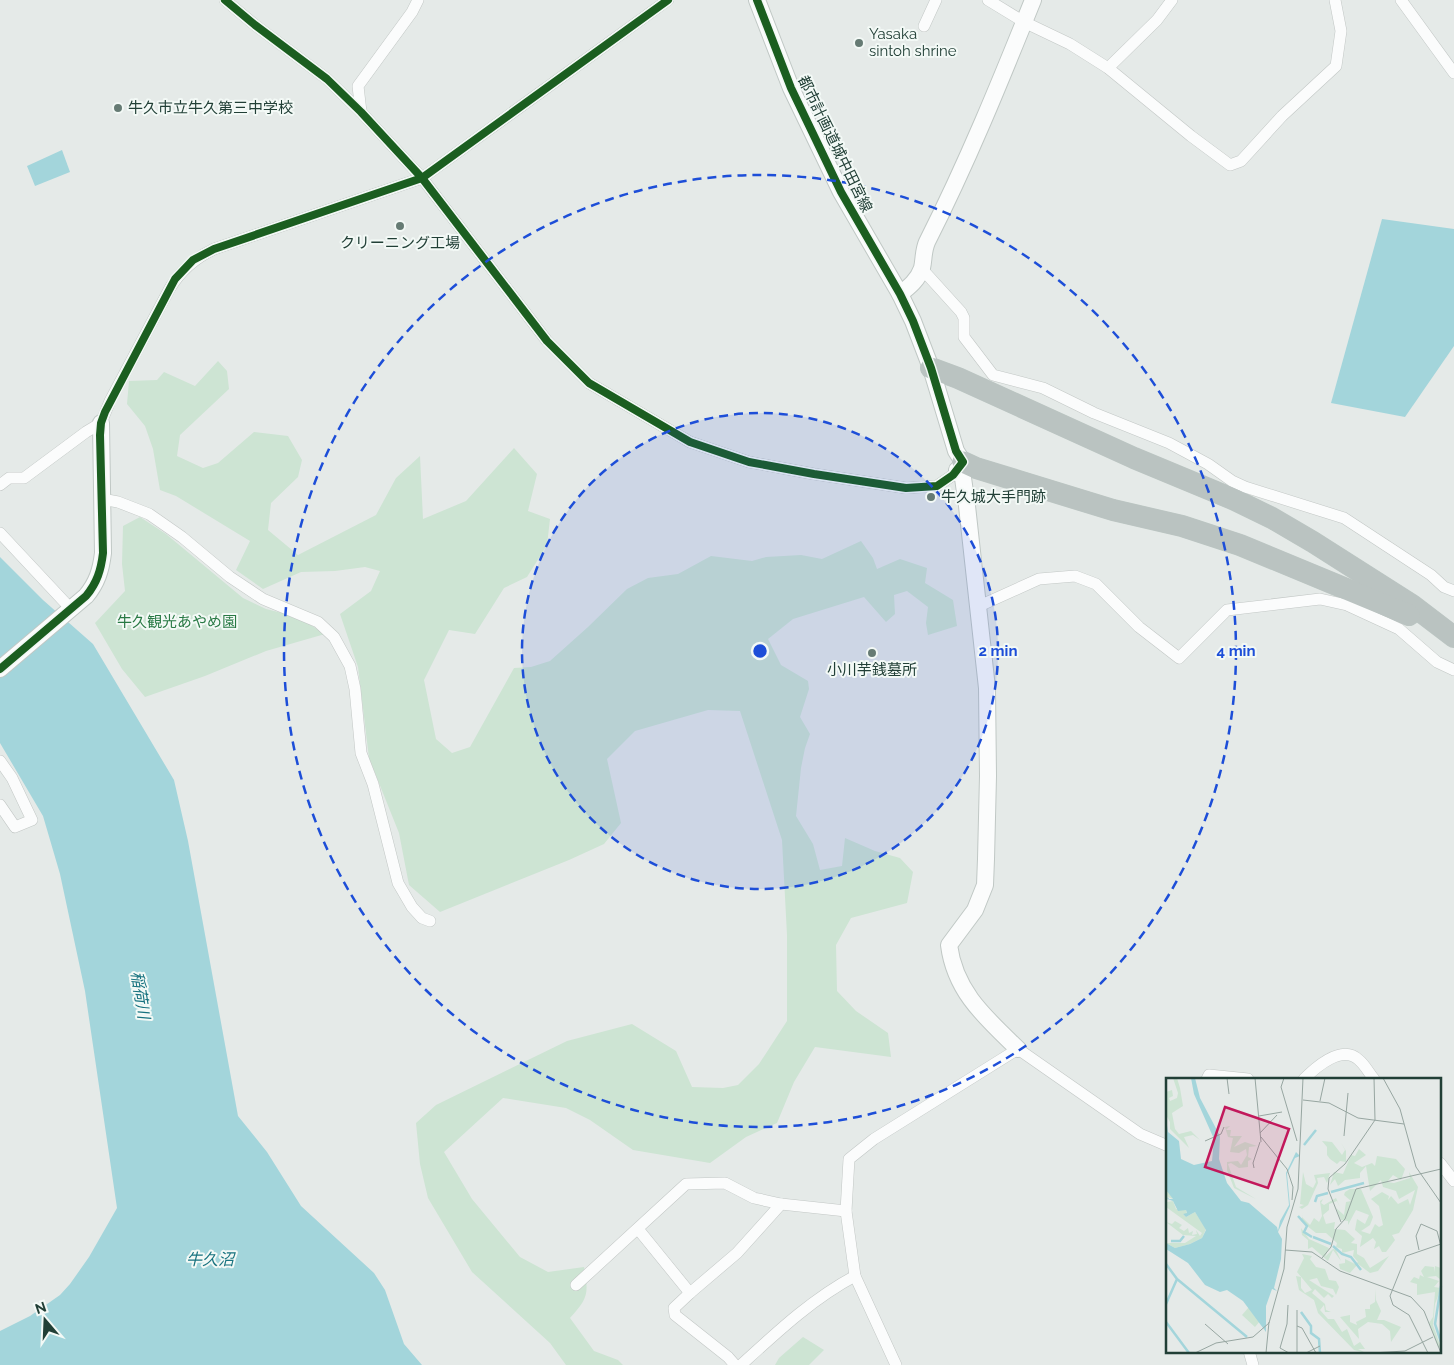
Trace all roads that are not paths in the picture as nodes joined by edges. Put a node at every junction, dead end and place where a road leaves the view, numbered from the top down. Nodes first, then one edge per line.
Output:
1 (226, 0) edge
2 (418, 0) edge
3 (758, 0) edge
4 (936, 0) edge
5 (988, 0) edge
6 (1033, 0) edge
7 (1172, 0) edge
8 (1335, 0) edge
9 (1401, 0) edge
10 (660, 2) edge
11 (1024, 22) junction
12 (924, 26) dead end
13 (1108, 68) junction
14 (1454, 73) edge
15 (362, 112) junction
16 (422, 178) junction
17 (922, 269) junction
18 (900, 294) junction
19 (932, 368) junction
20 (101, 423) junction
21 (960, 466) junction
22 (0, 485) edge
23 (102, 499) junction
24 (0, 533) edge
25 (1454, 591) edge
26 (977, 606) junction
27 (70, 610) junction
28 (1450, 634) edge
29 (0, 669) edge
30 (1454, 670) edge
31 (0, 761) edge
32 (0, 805) edge
33 (430, 921) dead end
34 (1018, 1049) junction
35 (1207, 1078) edge
36 (1240, 1078) edge
37 (1305, 1078) edge
38 (1373, 1078) edge
39 (1166, 1145) edge
40 (1442, 1165) edge
41 (1454, 1180) edge
42 (781, 1204) junction
43 (846, 1211) junction
44 (638, 1229) junction
45 (855, 1276) junction
46 (576, 1286) dead end
47 (690, 1292) junction
48 (1249, 1352) edge
49 (735, 1365) edge
50 (741, 1365) edge
51 (896, 1365) edge
52 (1253, 1365) edge

1 - 15 street
2 - 15 street
3 - 18 street, 都市計画道城中田宮線
4 - 12 street
5 - 11 street
6 - 11 street
7 - 13 street
8 - 13 street
9 - 14 street
10 - 16 street
11 - 13 street
11 - 17 street
15 - 16 street
16 - 20 street
16 - 21 street
17 - 18 street
17 - 25 street
18 - 19 street, 都市計画道城中田宮線
19 - 21 street, 都市計画道城中田宮線
19 - 28 highway
20 - 22 street
20 - 23 street
21 - 26 street, 都市計画道城中田宮線
21 - 28 highway
23 - 27 street
23 - 33 street
24 - 27 street
26 - 30 street
26 - 34 street, 都市計画道城中田宮線
27 - 29 street
31 - 32 street
34 - 39 street
34 - 43 street
35 - 36 street
37 - 38 street
40 - 41 street
42 - 43 street
42 - 44 street
42 - 47 street
43 - 45 street
44 - 46 street
44 - 47 street
45 - 50 street
45 - 51 street
47 - 49 street
48 - 52 street

